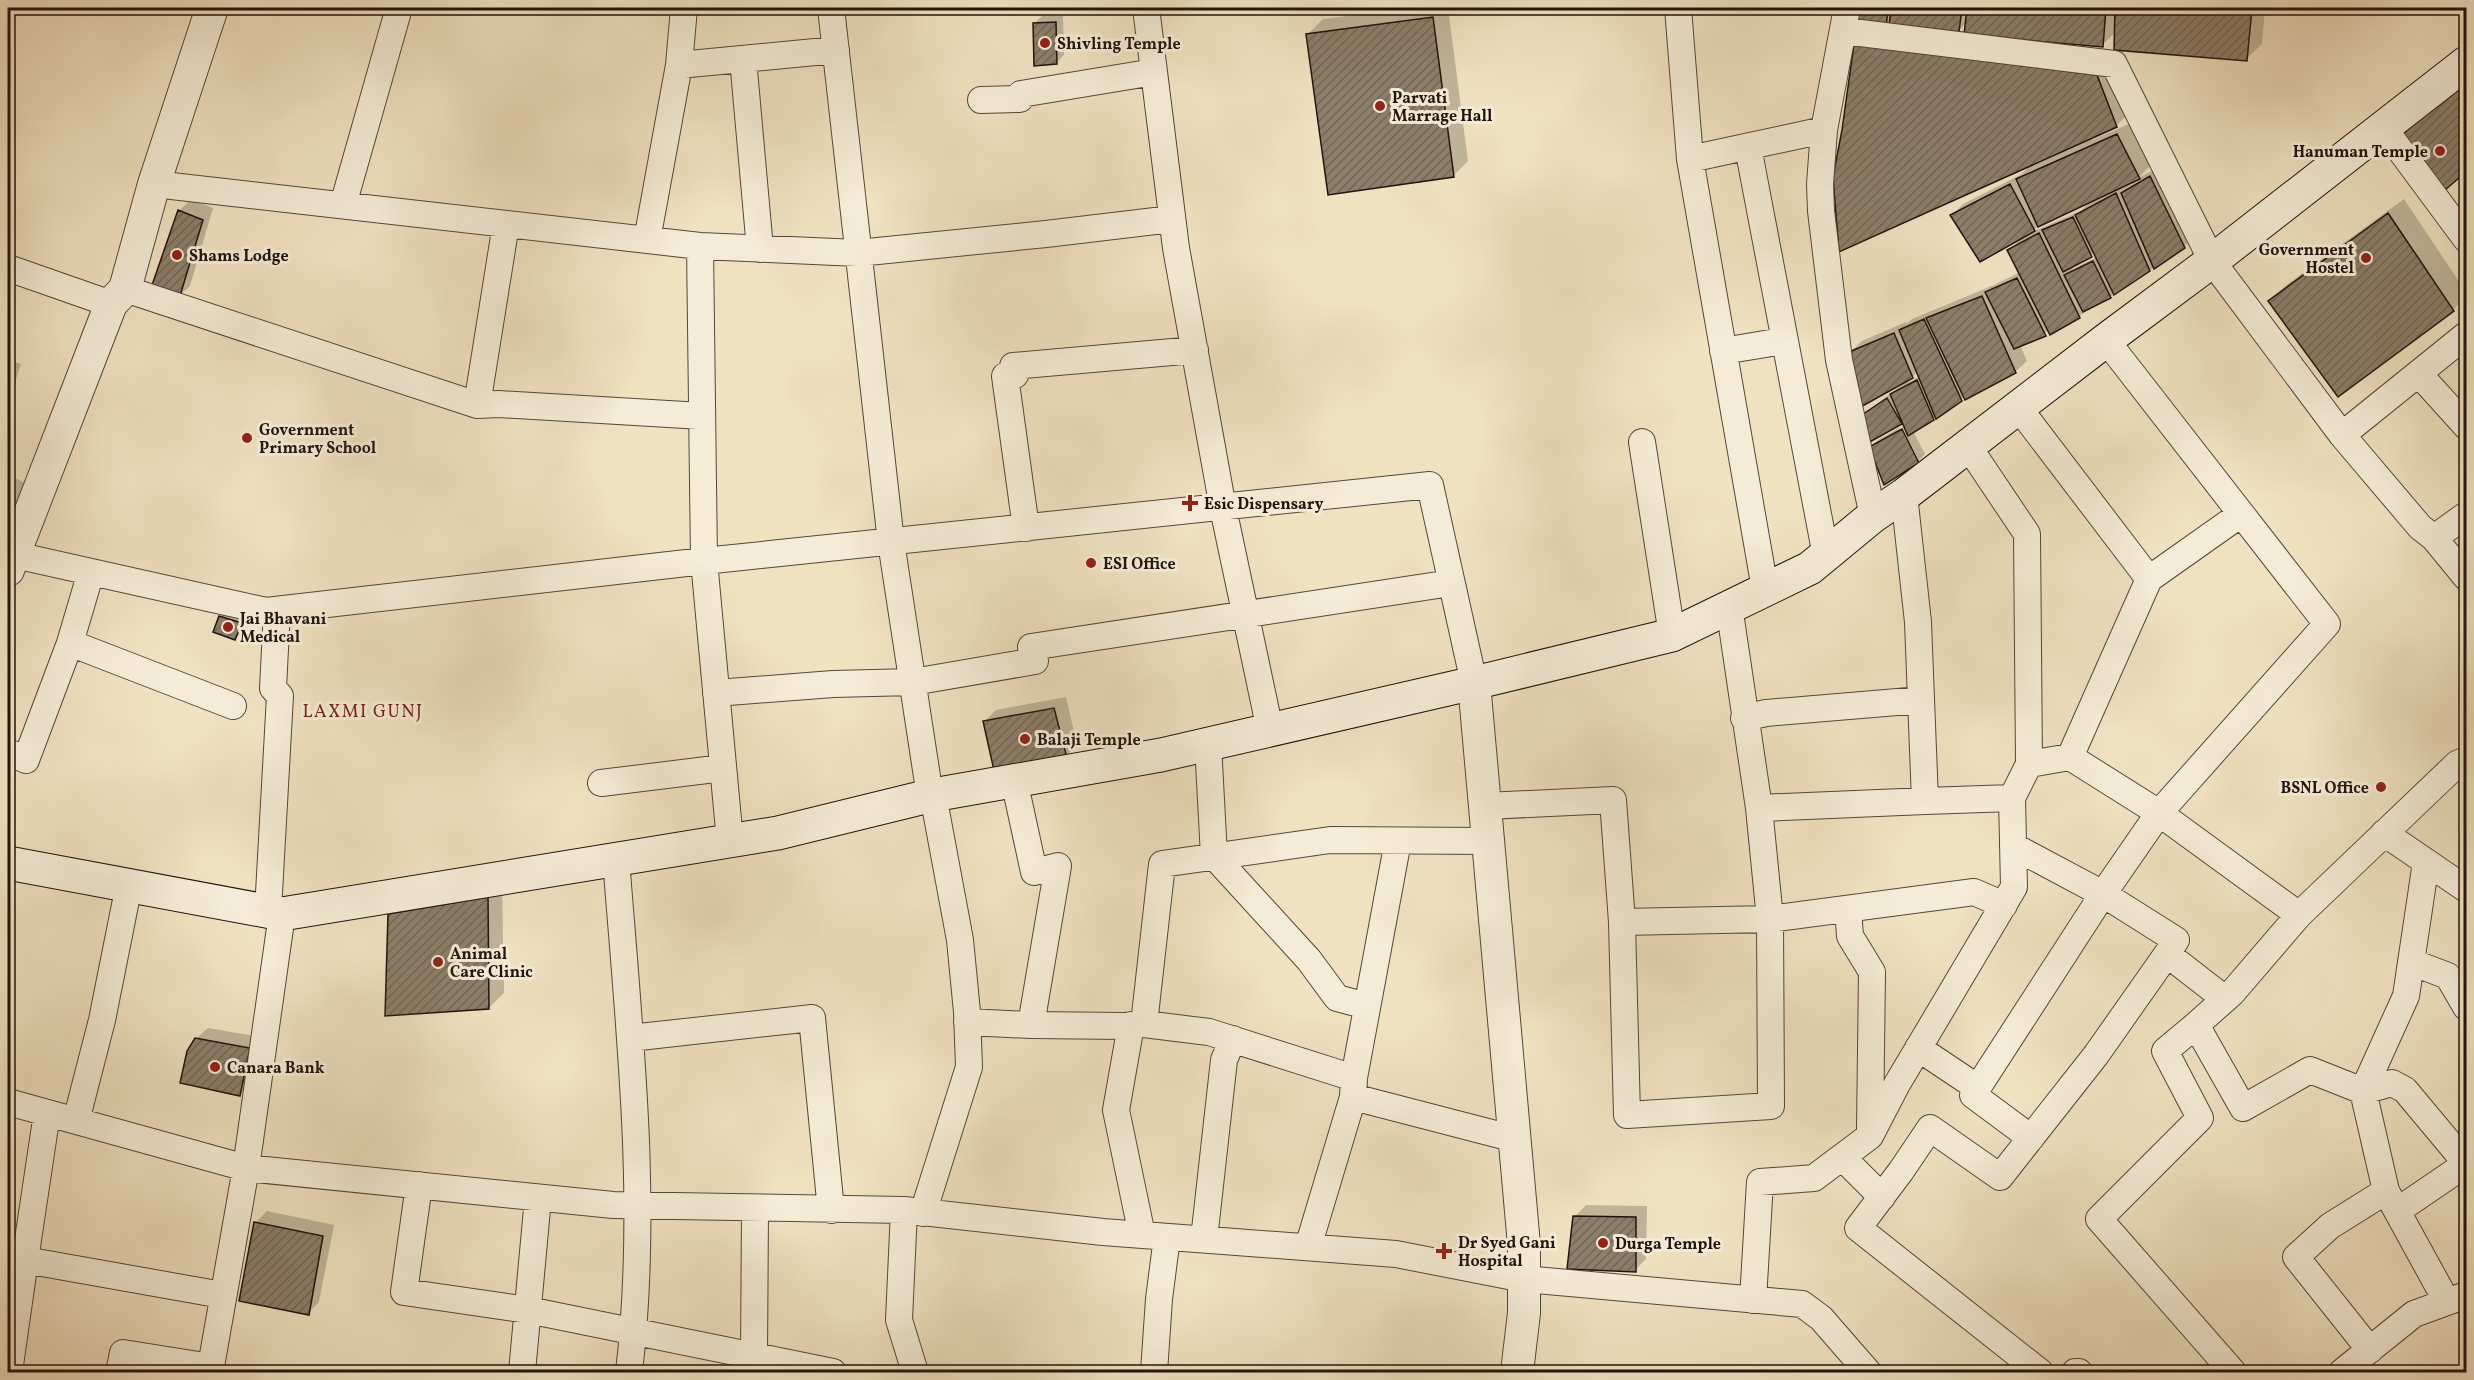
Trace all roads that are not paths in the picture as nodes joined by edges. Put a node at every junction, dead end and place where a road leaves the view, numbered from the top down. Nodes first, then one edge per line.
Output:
1 (212, 8) edge
2 (399, 8) edge
3 (684, 8) edge
4 (831, 8) edge
5 (1146, 8) edge
6 (1678, 8) edge
7 (1845, 19) edge
8 (836, 50) junction
9 (743, 59) junction
10 (2466, 63) edge
11 (679, 65) junction
12 (1154, 72) junction
13 (981, 99) dead end
14 (2383, 127) junction
15 (1824, 130) junction
16 (1748, 147) junction
17 (1690, 159) junction
18 (154, 184) junction
19 (343, 205) junction
20 (1172, 219) junction
21 (506, 224) junction
22 (2466, 239) edge
23 (647, 240) junction
24 (700, 246) junction
25 (760, 249) junction
26 (858, 253) junction
27 (2212, 261) junction
28 (8, 268) edge
29 (118, 296) junction
30 (2466, 335) edge
31 (1784, 340) junction
32 (2106, 340) junction
33 (1194, 350) junction
34 (1723, 351) junction
35 (2419, 374) junction
36 (477, 405) junction
37 (2018, 407) junction
38 (702, 416) junction
39 (2466, 426) edge
40 (2342, 435) junction
41 (1642, 442) dead end
42 (1968, 446) junction
43 (1904, 495) junction
44 (1223, 508) junction
45 (2241, 514) junction
46 (2466, 514) edge
47 (1873, 516) junction
48 (1026, 528) junction
49 (2434, 538) junction
50 (891, 542) junction
51 (1826, 556) junction
52 (704, 561) junction
53 (11, 563) edge
54 (91, 572) junction
55 (2466, 577) edge
56 (2149, 579) junction
57 (1451, 583) junction
58 (1765, 589) junction
59 (1729, 606) junction
60 (277, 610) junction
61 (1246, 614) junction
62 (1672, 635) junction
63 (70, 643) junction
64 (913, 682) junction
65 (1474, 683) junction
66 (716, 693) junction
67 (1921, 700) junction
68 (233, 706) dead end
69 (1744, 718) junction
70 (1270, 730) junction
71 (1208, 744) junction
72 (8, 752) edge
73 (2070, 757) junction
74 (2466, 760) edge
75 (2029, 764) junction
76 (723, 768) junction
77 (1014, 780) junction
78 (601, 783) dead end
79 (931, 796) junction
80 (2012, 798) junction
81 (1925, 801) junction
82 (1486, 806) junction
83 (1758, 808) junction
84 (2159, 813) junction
85 (2384, 833) junction
86 (730, 841) junction
87 (1398, 841) junction
88 (1489, 841) junction
89 (2013, 846) junction
90 (1214, 856) junction
91 (616, 859) junction
92 (2426, 862) junction
93 (8, 863) edge
94 (129, 885) junction
95 (2466, 889) edge
96 (2103, 894) junction
97 (2004, 905) junction
98 (1848, 909) junction
99 (275, 912) junction
100 (2300, 915) junction
101 (1770, 919) junction
102 (1622, 922) junction
103 (2167, 954) junction
104 (2411, 962) junction
105 (2226, 999) junction
106 (1367, 1006) junction
107 (2466, 1007) edge
108 (967, 1022) junction
109 (1138, 1024) junction
110 (1031, 1025) junction
111 (2196, 1025) junction
112 (630, 1038) junction
113 (1233, 1039) junction
114 (1918, 1048) junction
115 (1353, 1087) junction
116 (1978, 1088) junction
117 (2363, 1091) junction
118 (8, 1102) edge
119 (46, 1113) junction
120 (76, 1121) junction
121 (1870, 1136) junction
122 (2031, 1138) junction
123 (1515, 1139) junction
124 (1842, 1157) junction
125 (2466, 1164) edge
126 (246, 1168) junction
127 (419, 1185) junction
128 (1882, 1197) junction
129 (538, 1198) junction
130 (2391, 1201) junction
131 (639, 1206) junction
132 (755, 1209) junction
133 (831, 1210) junction
134 (914, 1212) junction
135 (1155, 1236) junction
136 (1204, 1239) junction
137 (1308, 1247) junction
138 (25, 1260) junction
139 (1524, 1279) junction
140 (222, 1295) junction
141 (2457, 1298) edge
142 (1754, 1300) junction
143 (528, 1310) junction
144 (634, 1331) junction
145 (2370, 1350) junction
146 (754, 1357) junction
147 (793, 1369) edge
148 (210, 1370) edge
149 (9, 1372) edge
150 (119, 1372) edge
151 (522, 1372) edge
152 (629, 1372) edge
153 (833, 1372) edge
154 (915, 1372) edge
155 (1154, 1372) edge
156 (1517, 1372) edge
157 (1868, 1372) edge
158 (2040, 1372) edge
159 (2233, 1372) edge
160 (2342, 1372) edge

1 - 18 street
2 - 19 street
3 - 11 street
4 - 8 street
5 - 12 street
6 - 17 street
7 - 15 street
7 - 27 street
8 - 9 street
8 - 26 street
9 - 11 street
9 - 25 street
10 - 14 main road
11 - 23 street
12 - 13 street
12 - 20 street
14 - 22 street
14 - 27 main road
15 - 16 street
15 - 47 street
16 - 17 street
16 - 31 street
17 - 34 street
18 - 19 street
18 - 29 street
19 - 21 street
20 - 26 street
20 - 33 street
21 - 23 street
21 - 36 street
23 - 24 street
24 - 25 street
24 - 38 street
25 - 26 street
26 - 50 street
27 - 32 main road
27 - 40 street
28 - 29 street
29 - 36 street
29 - 53 street
30 - 35 street
31 - 34 street
31 - 51 street
32 - 37 main road
32 - 45 street
33 - 44 street
33 - 48 street
34 - 58 street
35 - 39 street
35 - 40 street
36 - 38 street
37 - 42 main road
37 - 56 street
38 - 52 street
40 - 49 street
41 - 62 street
42 - 43 main road
42 - 75 street
43 - 47 main road
43 - 67 street
44 - 48 street
44 - 57 street
44 - 61 street
45 - 56 street
45 - 84 street
46 - 49 street
47 - 51 main road
48 - 50 street
49 - 55 street
50 - 52 street
50 - 64 street
51 - 58 main road
52 - 60 street
52 - 66 street
53 - 54 street
54 - 60 street
54 - 63 street
56 - 73 street
57 - 61 street
57 - 65 street
58 - 59 main road
59 - 62 main road
59 - 69 street
60 - 99 street
61 - 64 street
61 - 70 street
62 - 65 main road
63 - 68 street
63 - 72 street
64 - 66 street
64 - 79 street
65 - 70 main road
65 - 82 street
66 - 76 street
67 - 69 street
67 - 81 street
69 - 83 street
70 - 71 main road
71 - 77 main road
71 - 90 street
73 - 75 street
73 - 84 street
74 - 85 street
75 - 80 street
76 - 78 street
76 - 86 street
77 - 79 main road
77 - 110 street
79 - 86 main road
79 - 108 street
80 - 81 street
80 - 89 street
81 - 83 street
82 - 88 street
82 - 102 street
83 - 101 street
84 - 96 street
84 - 100 street
85 - 92 street
85 - 100 street
86 - 91 main road
87 - 88 street
87 - 90 street
87 - 106 street
88 - 123 street
89 - 96 street
89 - 97 street
90 - 106 street
90 - 109 street
91 - 99 main road
91 - 112 street
92 - 95 street
92 - 104 street
93 - 94 main road
94 - 99 main road
94 - 120 street
96 - 103 street
96 - 116 street
97 - 98 street
97 - 114 street
98 - 101 street
98 - 121 street
99 - 126 street
100 - 105 street
101 - 102 street
101 - 102 street
103 - 105 street
103 - 122 street
104 - 107 street
104 - 117 street
105 - 111 street
106 - 115 street
108 - 110 street
108 - 134 street
109 - 110 street
109 - 113 street
109 - 135 street
111 - 117 street
111 - 159 street
112 - 131 street
112 - 133 street
113 - 115 street
113 - 136 street
114 - 116 street
114 - 121 street
115 - 123 street
115 - 137 street
116 - 122 street
117 - 125 street
117 - 130 street
118 - 119 street
119 - 120 street
119 - 138 street
120 - 126 street
121 - 124 street
122 - 128 street
123 - 139 street
124 - 128 street
124 - 142 street
125 - 130 street
126 - 127 street
126 - 140 street
127 - 129 street
127 - 143 street
128 - 158 street
129 - 131 street
129 - 143 street
130 - 141 street
130 - 145 street
131 - 132 street
131 - 144 street
132 - 133 street
132 - 146 street
133 - 134 street
134 - 135 street
134 - 154 street
135 - 136 street
135 - 155 street
136 - 137 street
137 - 139 street
138 - 140 street
138 - 149 street
139 - 142 street
139 - 156 street
140 - 148 street
141 - 145 street
142 - 157 street
143 - 144 street
143 - 151 street
144 - 146 street
144 - 152 street
145 - 160 street
146 - 147 street
147 - 153 street
148 - 150 street

